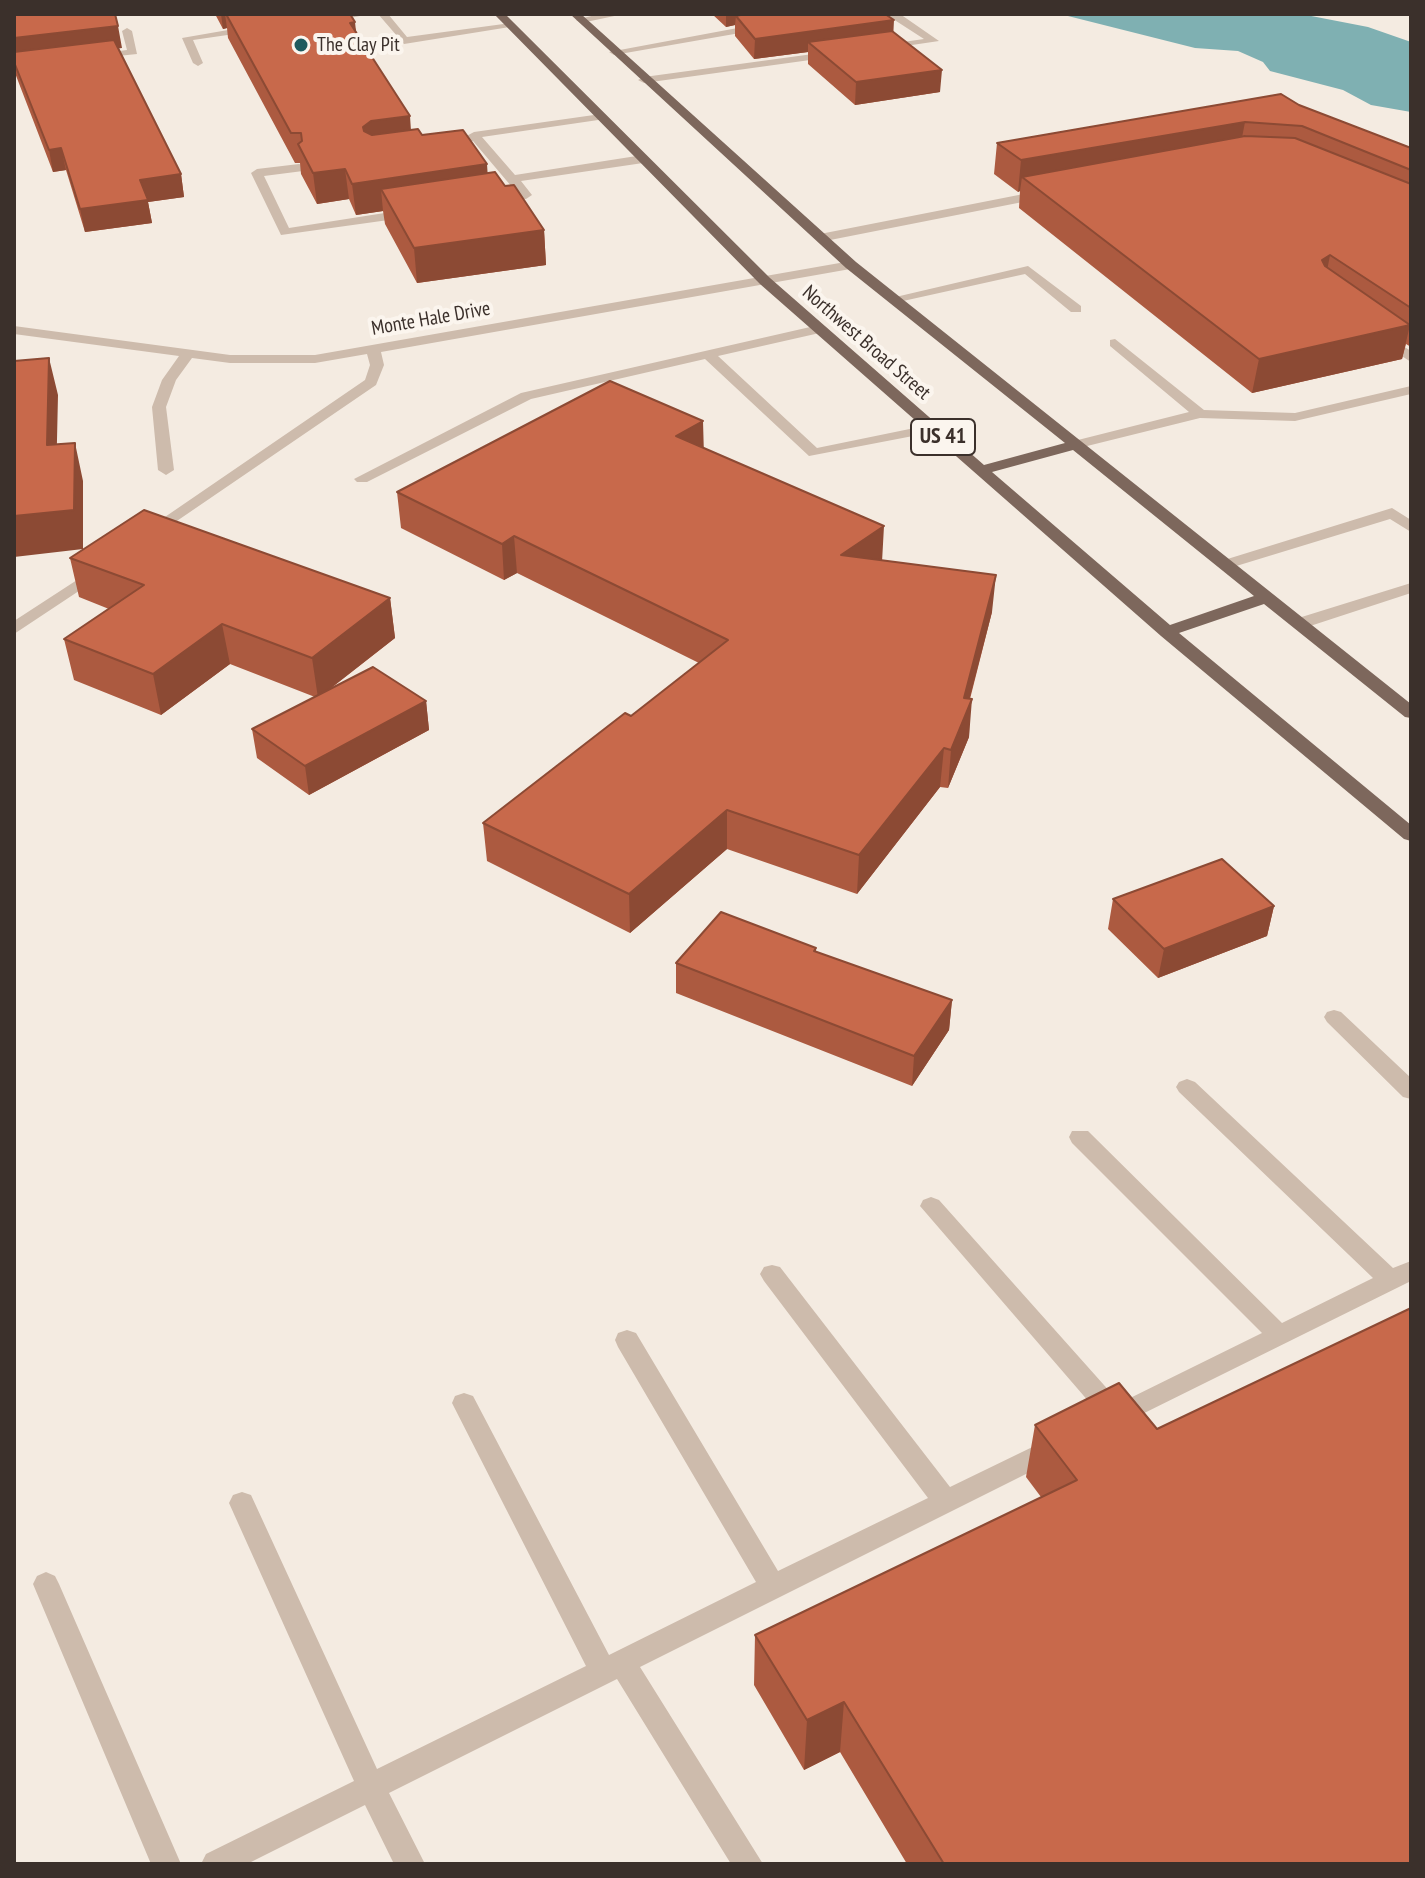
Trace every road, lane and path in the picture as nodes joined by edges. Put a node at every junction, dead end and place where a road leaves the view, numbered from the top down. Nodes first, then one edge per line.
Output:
1 (366, 14) edge
2 (383, 14) edge
3 (499, 14) edge
4 (619, 14) edge
5 (884, 14) edge
6 (578, 17) edge
7 (322, 20) edge
8 (768, 25) edge
9 (511, 26) junction
10 (262, 28) edge
11 (127, 31) dead end
12 (873, 49) edge
13 (614, 52) junction
14 (842, 53) edge
15 (87, 58) edge
16 (198, 63) dead end
17 (644, 80) junction
18 (601, 117) junction
19 (474, 135) junction
20 (451, 147) edge
21 (643, 159) junction
22 (299, 168) edge
23 (512, 179) junction
24 (1057, 192) edge
25 (481, 202) edge
26 (421, 211) edge
27 (820, 238) junction
28 (851, 265) junction
29 (765, 281) junction
30 (894, 299) junction
31 (1076, 309) dead end
32 (819, 329) junction
33 (14, 330) edge
34 (1374, 331) edge
35 (1115, 343) dead end
36 (373, 349) junction
37 (189, 353) junction
38 (709, 356) junction
39 (1411, 358) edge
40 (1411, 390) edge
41 (1200, 414) junction
42 (934, 428) junction
43 (1075, 445) junction
44 (166, 470) dead end
45 (981, 470) junction
46 (362, 479) dead end
47 (1411, 527) edge
48 (1227, 564) junction
49 (1411, 588) edge
50 (1264, 598) junction
51 (1298, 624) junction
52 (14, 629) edge
53 (1167, 632) junction
54 (1411, 713) edge
55 (1411, 835) edge
56 (1334, 1017) dead end
57 (1187, 1087) dead end
58 (1411, 1091) edge
59 (1080, 1137) dead end
60 (931, 1206) dead end
61 (772, 1274) dead end
62 (1400, 1275) edge
63 (1279, 1335) junction
64 (627, 1340) dead end
65 (464, 1403) dead end
66 (1117, 1417) junction
67 (946, 1501) junction
68 (242, 1503) dead end
69 (46, 1584) dead end
70 (773, 1587) junction
71 (613, 1667) junction
72 (371, 1787) junction
73 (166, 1864) edge
74 (216, 1864) edge
75 (410, 1864) edge
76 (748, 1864) edge

1 - 7 street
2 - 9 street
3 - 9 main road, Northwest Broad Street / US 41
4 - 6 street
5 - 12 street
6 - 13 main road
8 - 13 street
9 - 18 main road, Northwest Broad Street / US 41
10 - 16 street
11 - 15 street
13 - 17 main road
14 - 17 street
17 - 27 main road
18 - 19 street
18 - 21 main road, Northwest Broad Street / US 41
19 - 20 street
19 - 23 street
21 - 23 street
21 - 29 main road, Northwest Broad Street / US 41
22 - 26 street
23 - 25 street
24 - 27 street
27 - 28 main road
28 - 29 street, Monte Hale Drive
28 - 30 main road
29 - 32 main road, Northwest Broad Street / US 41
29 - 36 street, Monte Hale Drive
30 - 31 street
30 - 43 main road
32 - 38 street
32 - 42 main road, Northwest Broad Street / US 41
33 - 37 street, Monte Hale Drive
34 - 39 street
35 - 41 street
36 - 37 street, Monte Hale Drive
36 - 52 street
37 - 44 street
38 - 42 street
38 - 46 street
40 - 41 street
41 - 43 street
42 - 45 main road, Northwest Broad Street / US 41
43 - 45 main road
43 - 48 main road
45 - 53 main road, Northwest Broad Street / US 41
47 - 48 street
48 - 50 main road
49 - 51 street
50 - 51 main road
50 - 53 main road
51 - 54 main road
53 - 55 main road, Northwest Broad Street / US 41
56 - 58 street
57 - 62 street
59 - 63 street
60 - 66 street
61 - 67 street
62 - 63 street
63 - 66 street
64 - 70 street
65 - 71 street
66 - 67 street
67 - 70 street
68 - 72 street
69 - 73 street
70 - 71 street
71 - 72 street
71 - 76 street
72 - 74 street
72 - 75 street

